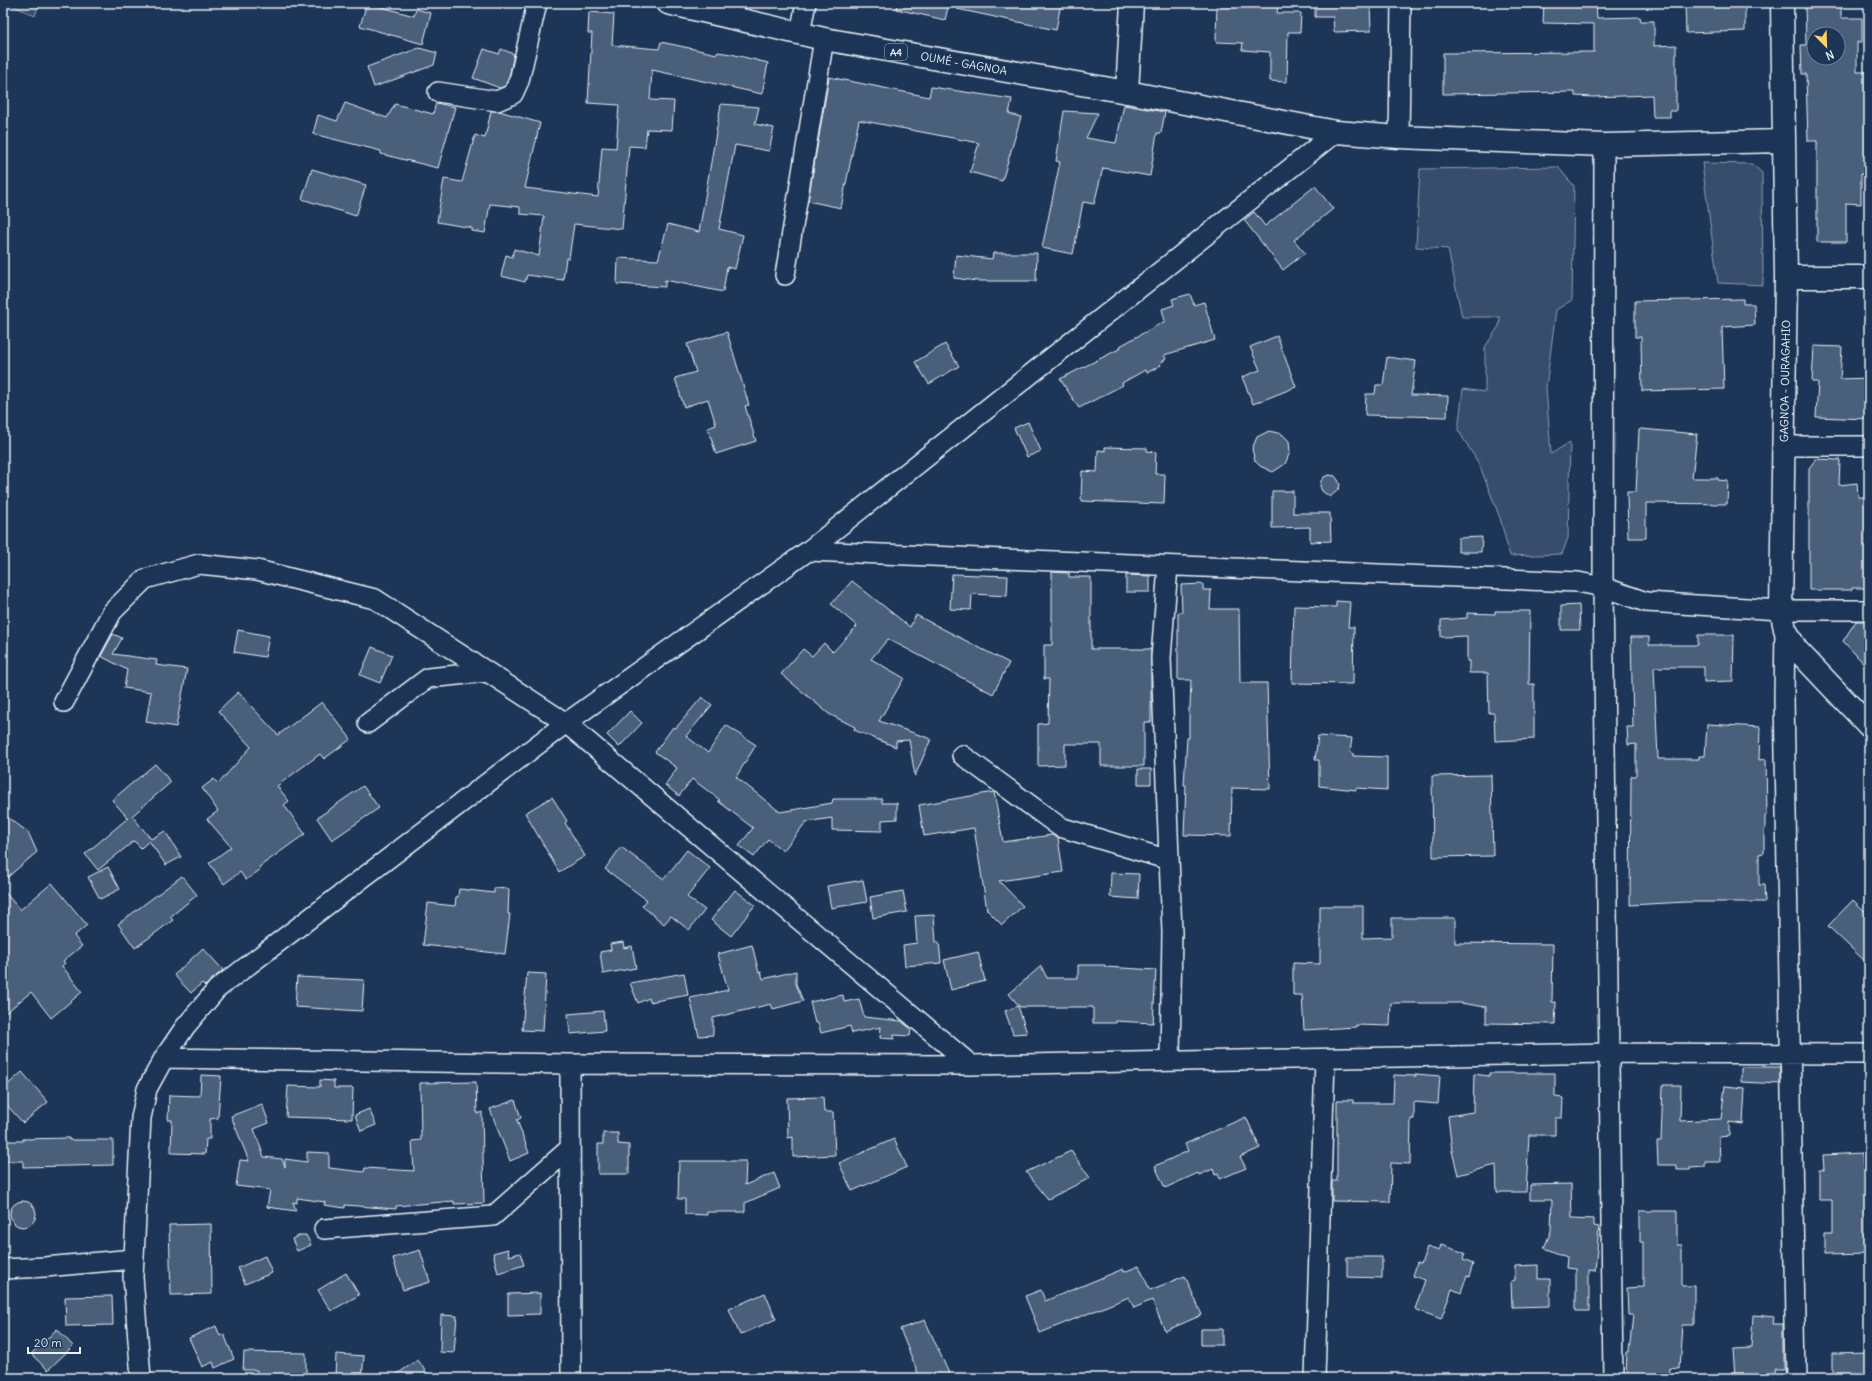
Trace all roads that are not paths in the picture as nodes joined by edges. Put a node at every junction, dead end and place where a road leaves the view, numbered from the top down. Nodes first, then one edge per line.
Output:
1 (537, 3) edge
2 (668, 3) edge
3 (806, 3) edge
4 (1132, 3) edge
5 (1401, 3) edge
6 (1782, 3) edge
7 (800, 33) junction
8 (824, 39) junction
9 (438, 92) dead end
10 (1127, 92) junction
11 (1336, 132) junction
12 (1398, 137) junction
13 (1784, 141) junction
14 (1604, 145) junction
15 (785, 275) dead end
16 (1869, 277) edge
17 (1786, 278) junction
18 (1784, 446) junction
19 (1869, 446) edge
20 (808, 551) junction
21 (1168, 566) junction
22 (1603, 587) junction
23 (1869, 610) edge
24 (1783, 619) junction
25 (487, 672) junction
26 (64, 702) dead end
27 (368, 723) dead end
28 (566, 723) junction
29 (1869, 726) edge
30 (962, 755) dead end
31 (1169, 860) junction
32 (1609, 1053) junction
33 (1789, 1054) junction
34 (1869, 1054) edge
35 (164, 1058) junction
36 (1324, 1059) junction
37 (1170, 1060) junction
38 (570, 1064) junction
39 (971, 1065) junction
40 (570, 1148) junction
41 (324, 1229) dead end
42 (134, 1259) junction
43 (3, 1269) edge
44 (141, 1378) edge
45 (571, 1378) edge
46 (1315, 1378) edge
47 (1613, 1378) edge
48 (1796, 1378) edge

1 - 9 street
2 - 7 main road, OUMÉ - GAGNOA / A4
3 - 7 street
4 - 10 main road
5 - 12 street
6 - 13 main road, GAGNOA - OURAGAHIO
7 - 8 main road, OUMÉ - GAGNOA / A4
8 - 10 main road, OUMÉ - GAGNOA / A4
8 - 15 street
10 - 11 main road, OUMÉ - GAGNOA
11 - 12 main road, OUMÉ - GAGNOA
11 - 20 street
12 - 14 main road, OUMÉ - GAGNOA
13 - 14 main road, OUMÉ - GAGNOA
13 - 17 main road, GAGNOA - OURAGAHIO
14 - 22 street
16 - 17 main road
17 - 18 main road, GAGNOA - OURAGAHIO
18 - 19 street
18 - 24 main road, GAGNOA - OURAGAHIO
20 - 21 street
20 - 28 street
21 - 22 street
21 - 31 street
22 - 24 street
22 - 32 street
23 - 24 street
24 - 29 main road
24 - 33 street
25 - 26 street
25 - 27 street
25 - 28 street
28 - 35 street
28 - 39 street
30 - 31 street
31 - 37 street
32 - 33 street
32 - 36 street
32 - 47 street
33 - 34 street
33 - 48 street
35 - 38 street
35 - 42 street
36 - 37 street
36 - 46 street
37 - 39 street
38 - 39 street
38 - 40 street
40 - 41 street
40 - 45 street
42 - 43 street
42 - 44 street

